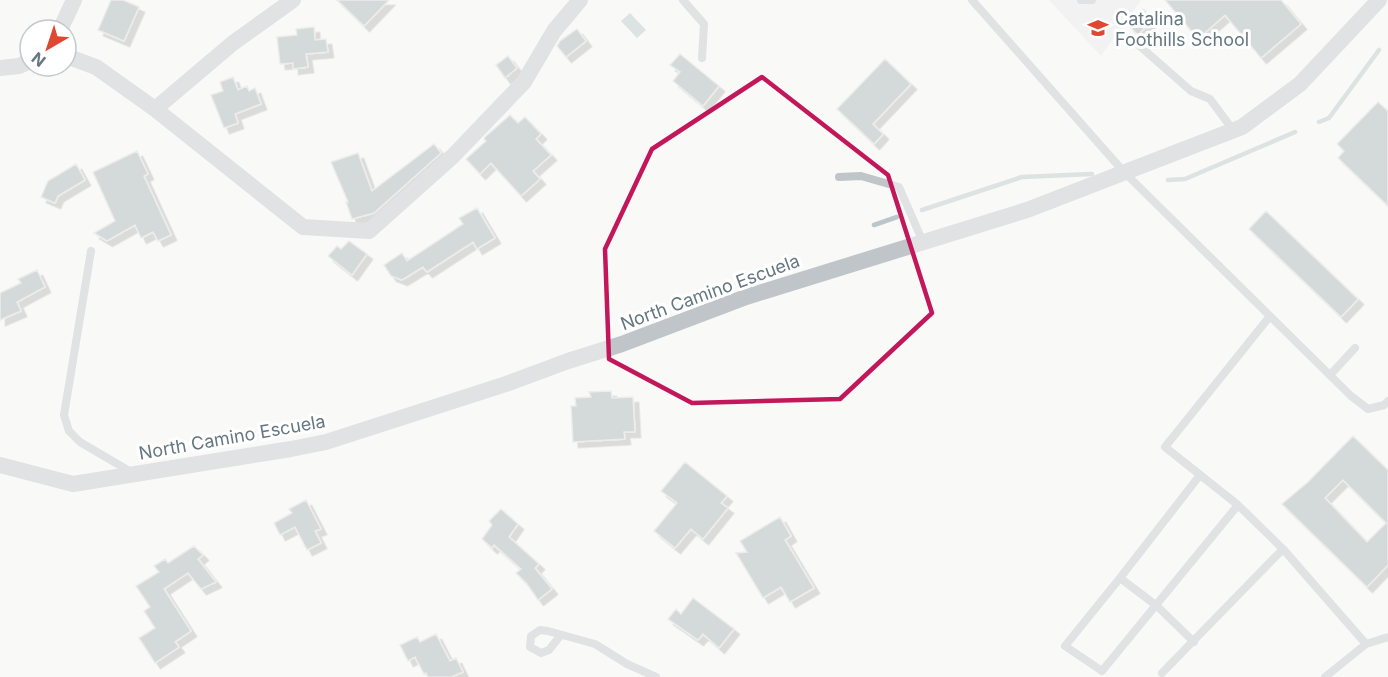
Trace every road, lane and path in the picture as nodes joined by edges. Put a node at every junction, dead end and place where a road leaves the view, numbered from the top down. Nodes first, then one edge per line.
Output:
1 (74, 0) edge
2 (293, 0) edge
3 (580, 0) edge
4 (684, 0) edge
5 (972, 0) edge
6 (1082, 0) edge
7 (1092, 0) edge
8 (1379, 0) edge
9 (66, 18) edge
10 (1134, 41) dead end
11 (702, 58) dead end
12 (78, 60) edge
13 (18, 66) edge
14 (0, 68) edge
15 (155, 110) junction
16 (1233, 130) junction
17 (1124, 172) junction
18 (839, 177) dead end
19 (923, 242) junction
20 (91, 251) dead end
21 (1270, 316) junction
22 (1355, 348) dead end
23 (1330, 375) junction
24 (1388, 400) edge
25 (0, 465) edge
26 (134, 474) junction
27 (1200, 475) junction
28 (1238, 505) junction
29 (1282, 549) junction
30 (1120, 578) junction
31 (1156, 606) junction
32 (560, 636) dead end
33 (1388, 637) edge
34 (1194, 642) junction
35 (1366, 644) junction
36 (1162, 673) dead end
37 (656, 677) edge
38 (1325, 677) edge

1 - 9 street
2 - 15 street
3 - 15 street
4 - 11 lane
5 - 17 lane
6 - 7 lane
8 - 16 street, North Camino Escuela
10 - 16 lane
12 - 15 street
13 - 14 street
16 - 17 street, North Camino Escuela
17 - 19 street, North Camino Escuela
17 - 21 lane
18 - 19 lane
19 - 26 street, North Camino Escuela
20 - 26 lane
21 - 23 lane
21 - 27 lane
22 - 23 lane
23 - 24 lane
25 - 26 street, North Camino Escuela
27 - 28 lane
27 - 30 lane
28 - 29 lane
28 - 31 lane
29 - 34 lane
29 - 35 lane
30 - 31 lane
30 - 31 lane
31 - 34 lane
32 - 37 lane
33 - 35 lane
34 - 36 lane
35 - 38 lane

